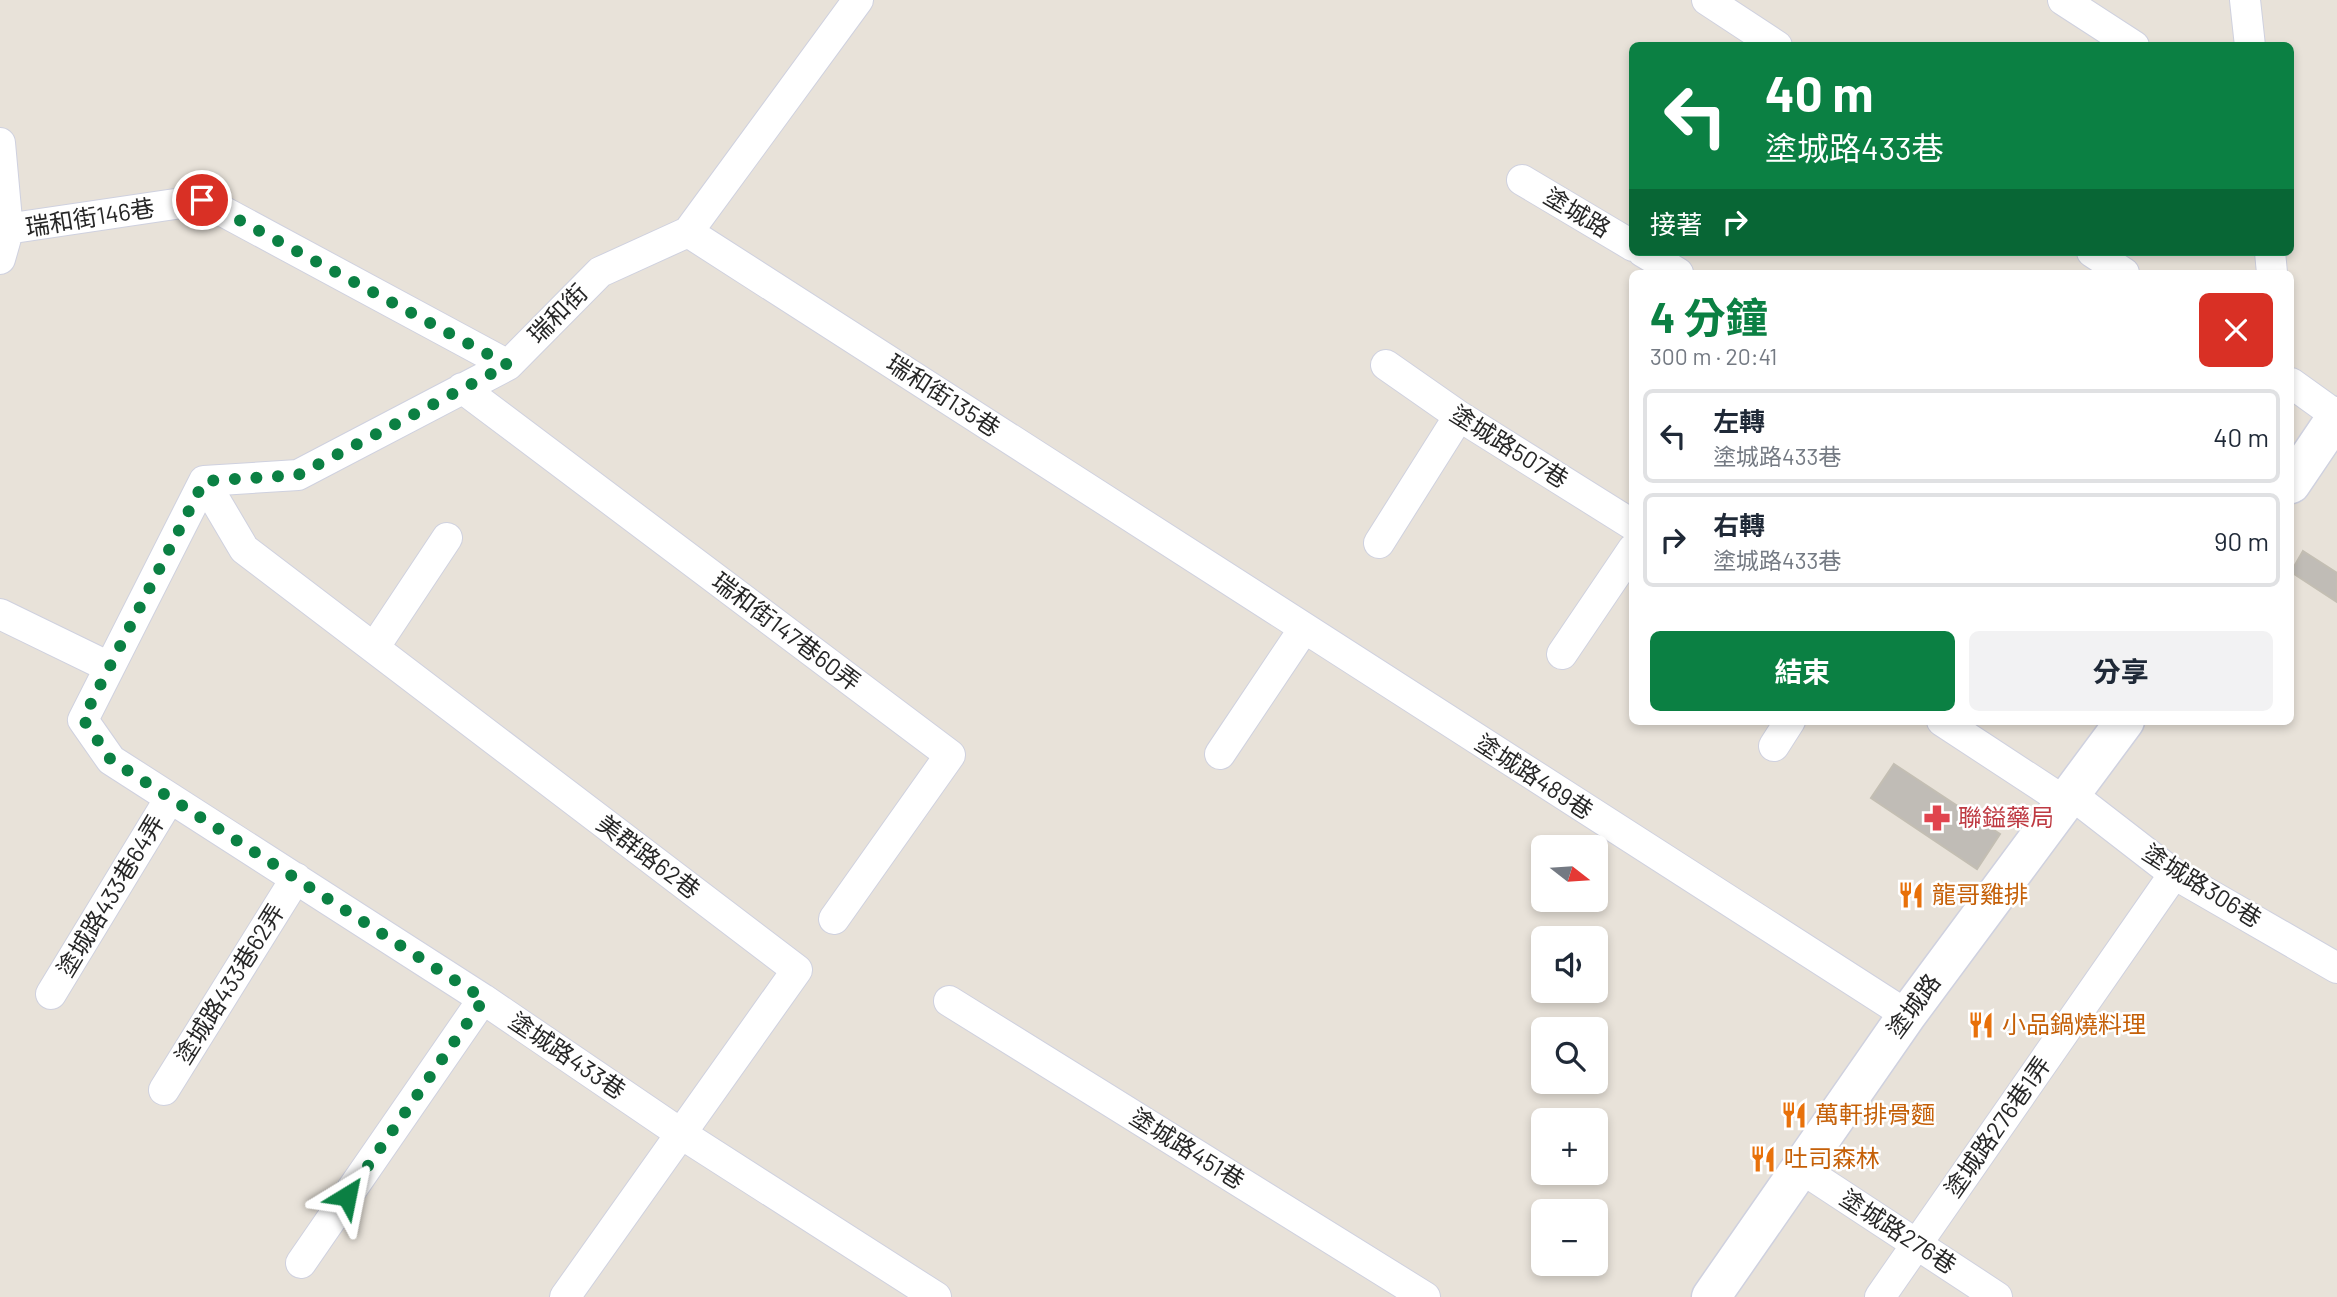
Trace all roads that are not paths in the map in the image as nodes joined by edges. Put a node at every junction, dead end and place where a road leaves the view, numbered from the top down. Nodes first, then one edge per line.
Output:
1 (858, 0) edge
2 (1707, 0) edge
3 (2063, 0) edge
4 (2245, 0) edge
5 (1771, 42) edge
6 (2128, 42) edge
7 (2250, 42) edge
8 (0, 143) edge
9 (1522, 180) dead end
10 (688, 232) junction
11 (3, 240) edge
12 (1629, 244) edge
13 (1650, 256) edge
14 (2098, 256) edge
15 (1673, 270) edge
16 (2119, 270) edge
17 (508, 365) junction
18 (1387, 365) dead end
19 (2294, 385) edge
20 (463, 388) junction
21 (1459, 416) junction
22 (2337, 416) edge
23 (2294, 480) edge
24 (204, 481) junction
25 (1629, 522) edge
26 (447, 538) dead end
27 (1379, 543) dead end
28 (1629, 555) edge
29 (1198, 561) joint
30 (0, 614) edge
31 (1303, 629) junction
32 (374, 648) junction
33 (1562, 654) dead end
34 (109, 667) junction
35 (1787, 725) edge
36 (1949, 725) edge
37 (2122, 725) edge
38 (1774, 746) dead end
39 (1220, 754) dead end
40 (170, 798) junction
41 (2069, 799) junction
42 (2174, 874) junction
43 (296, 878) junction
44 (834, 919) dead end
45 (2337, 968) edge
46 (51, 994) dead end
47 (484, 999) junction
48 (949, 1001) dead end
49 (1907, 1015) junction
50 (164, 1090) dead end
51 (680, 1133) junction
52 (1799, 1167) junction
53 (1917, 1243) junction
54 (301, 1262) dead end
55 (565, 1297) edge
56 (936, 1297) edge
57 (1424, 1297) edge
58 (1711, 1297) edge
59 (1880, 1297) edge
60 (1997, 1297) edge

1 - 10 street, 瑞和街
2 - 5 street
3 - 6 street
4 - 7 street
8 - 11 street
9 - 12 street, 塗城路
10 - 17 street, 瑞和街
10 - 29 street, 瑞和街135巷
11 - 17 street, 瑞和街146巷
13 - 15 street
14 - 16 street
17 - 20 street, 瑞和街
18 - 21 street, 塗城路507巷
19 - 22 street
20 - 24 street, 瑞和街
20 - 44 street, 瑞和街147巷60弄
21 - 25 street, 塗城路507巷
21 - 27 street
22 - 23 street
24 - 32 street, 美群路62巷
24 - 34 street
26 - 32 street
28 - 33 street
29 - 31 street, 塗城路489巷
30 - 34 street
31 - 39 street
31 - 49 street, 塗城路489巷
32 - 51 street, 美群路62巷
34 - 40 street, 塗城路433巷
35 - 38 street
36 - 41 street
37 - 41 street, 塗城路
40 - 43 street, 塗城路433巷
40 - 46 street, 塗城路433巷64弄
41 - 42 street, 塗城路306巷
41 - 49 street, 塗城路
42 - 45 street, 塗城路306巷
42 - 53 street, 塗城路276巷1弄
43 - 47 street, 塗城路433巷
43 - 50 street, 塗城路433巷62弄
47 - 51 street, 塗城路433巷
47 - 54 street
48 - 57 street, 塗城路451巷
49 - 52 street, 塗城路
51 - 55 street, 美群路62巷
51 - 56 street, 塗城路433巷
52 - 53 street, 塗城路276巷
52 - 58 street, 塗城路
53 - 59 street, 塗城路276巷1弄
53 - 60 street, 塗城路276巷

